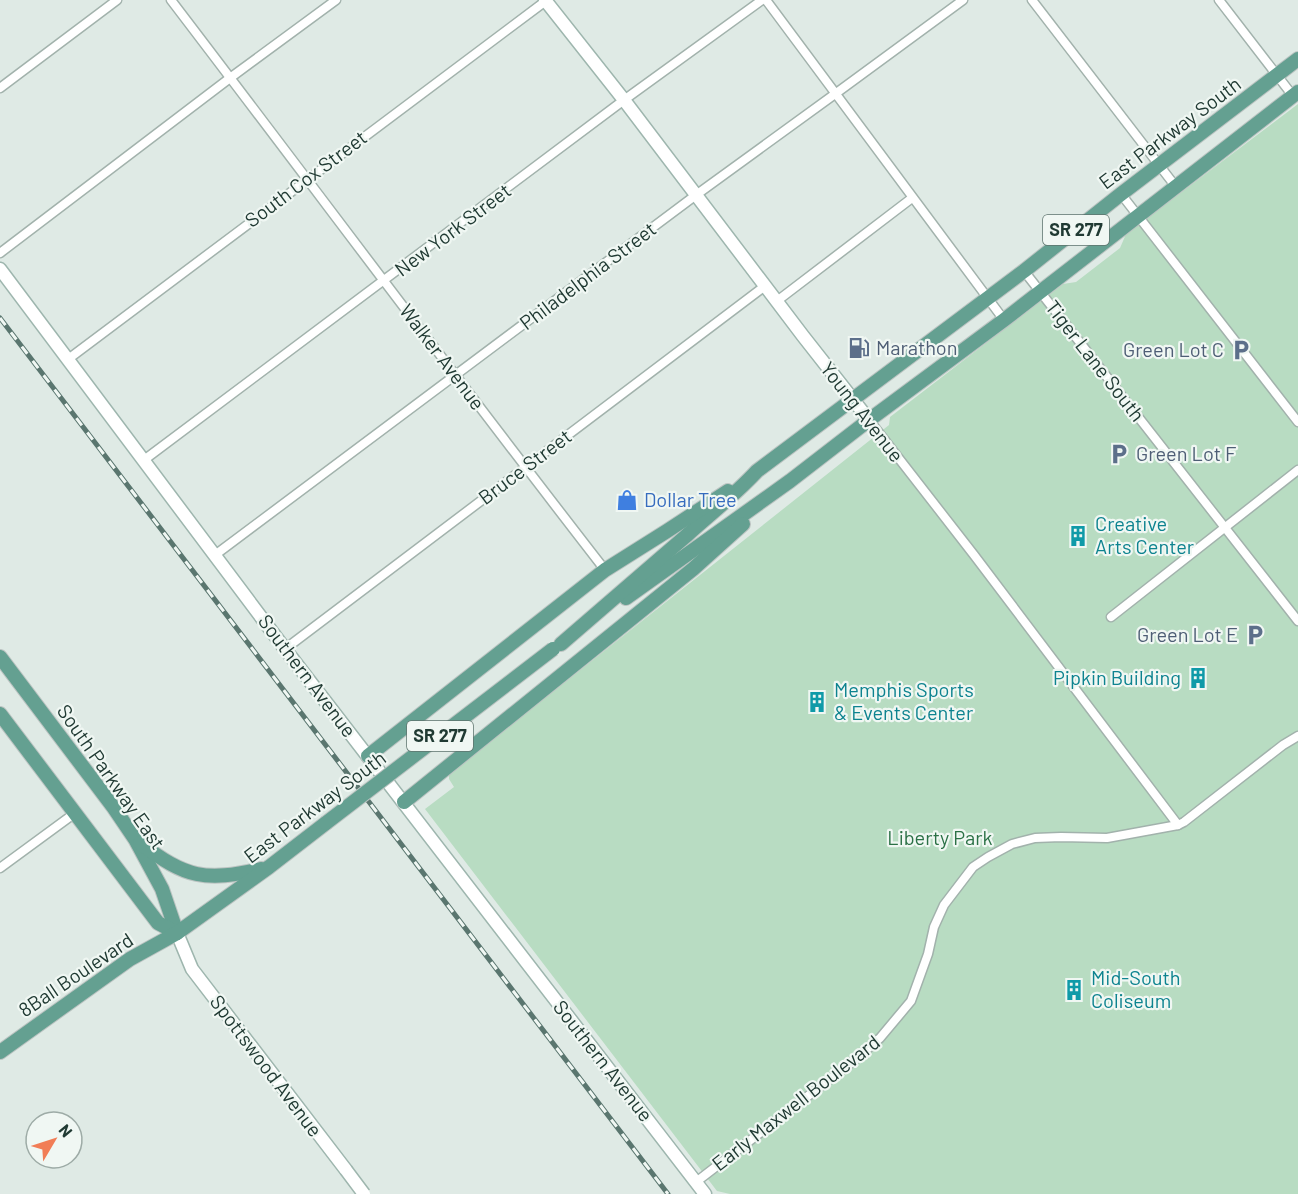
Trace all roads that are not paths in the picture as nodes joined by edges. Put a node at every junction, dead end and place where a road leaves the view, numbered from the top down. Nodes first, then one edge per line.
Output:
1 (117, 0) edge
2 (171, 0) edge
3 (336, 0) edge
4 (546, 0) edge
5 (764, 0) edge
6 (963, 0) edge
7 (1032, 0) edge
8 (1219, 0) edge
9 (1298, 59) edge
10 (1277, 76) junction
11 (230, 78) junction
12 (0, 88) edge
13 (835, 94) junction
14 (1295, 94) edge
15 (624, 100) junction
16 (1159, 165) junction
17 (307, 178) junction
18 (1176, 188) junction
19 (1121, 194) junction
20 (696, 195) junction
21 (912, 198) junction
22 (1138, 217) junction
23 (0, 253) edge
24 (0, 269) edge
25 (1024, 272) junction
26 (384, 281) junction
27 (765, 286) junction
28 (1040, 292) junction
29 (988, 298) junction
30 (777, 301) junction
31 (1004, 320) junction
32 (67, 360) junction
33 (456, 375) junction
34 (852, 399) junction
35 (869, 420) junction
36 (1298, 422) edge
37 (144, 460) junction
38 (525, 468) junction
39 (1298, 470) edge
40 (757, 471) junction
41 (790, 481) junction
42 (1225, 527) junction
43 (215, 555) junction
44 (605, 570) junction
45 (1111, 617) dead end
46 (1298, 621) edge
47 (557, 646) junction
48 (285, 649) junction
49 (0, 657) edge
50 (0, 714) edge
51 (1298, 736) edge
52 (368, 756) junction
53 (404, 802) junction
54 (75, 813) junction
55 (1178, 825) junction
56 (135, 839) junction
57 (269, 867) junction
58 (0, 868) edge
59 (177, 933) junction
60 (0, 1052) edge
61 (696, 1182) junction
62 (364, 1194) edge
63 (705, 1194) edge

1 - 12 street
2 - 11 street, Walker Avenue
3 - 11 street
4 - 15 main road, Young Avenue
4 - 17 street, South Cox Street
5 - 13 street
5 - 15 street, New York Street
6 - 13 street, Philadelphia Street
7 - 16 street
8 - 10 street
9 - 10 main road, East Parkway South / SR 277
10 - 14 street
10 - 16 main road, East Parkway South / SR 277
11 - 17 street, Walker Avenue
11 - 23 street
13 - 20 street, Philadelphia Street
13 - 21 street
14 - 18 main road, East Parkway South / SR 277
15 - 20 main road, Young Avenue
15 - 26 street, New York Street
16 - 18 street
16 - 19 main road, East Parkway South / SR 277
17 - 26 street, Walker Avenue
17 - 32 street, South Cox Street
18 - 22 main road, East Parkway South / SR 277
19 - 22 street
19 - 25 main road, East Parkway South / SR 277
20 - 27 main road, Young Avenue
20 - 33 street, Philadelphia Street
21 - 29 street
21 - 30 street
22 - 28 main road, East Parkway South / SR 277
22 - 36 street
24 - 32 main road, Southern Avenue
25 - 28 street, Tiger Lane South
25 - 29 main road, East Parkway South / SR 277
26 - 33 street, Walker Avenue
26 - 37 street, New York Street
27 - 30 main road, Young Avenue
27 - 38 street, Bruce Street
28 - 31 main road, East Parkway South / SR 277
28 - 42 street, Tiger Lane South
29 - 31 street
29 - 34 main road, East Parkway South / SR 277
30 - 34 main road, Young Avenue
31 - 35 main road, East Parkway South / SR 277
32 - 37 main road, Southern Avenue
33 - 38 street, Walker Avenue
33 - 43 street, Philadelphia Street
34 - 35 main road, Young Avenue
34 - 40 main road, East Parkway South / SR 277
35 - 41 main road, East Parkway South / SR 277
35 - 55 street, Young Avenue
37 - 43 main road, Southern Avenue
38 - 44 street, Walker Avenue
38 - 48 street, Bruce Street
39 - 42 street
40 - 44 main road
40 - 47 main road, East Parkway South / SR 277
41 - 47 main road, East Parkway South / SR 277
41 - 53 main road
42 - 45 street
42 - 46 street, Tiger Lane South
43 - 48 main road, Southern Avenue
44 - 52 main road
47 - 57 main road, East Parkway South / SR 277, bridge
48 - 52 main road, Southern Avenue
49 - 56 main road, South Parkway East
50 - 54 main road
51 - 55 street, Early Maxwell Boulevard
52 - 53 main road, Southern Avenue
53 - 61 main road, Southern Avenue
54 - 58 street
54 - 59 main road
55 - 61 street, Early Maxwell Boulevard
56 - 57 main road
56 - 59 main road, South Parkway East
57 - 59 main road, East Parkway South / SR 277
59 - 60 main road, 8Ball Boulevard / SR 277
59 - 62 main road, Spottswood Avenue, bridge
61 - 63 main road, Southern Avenue

